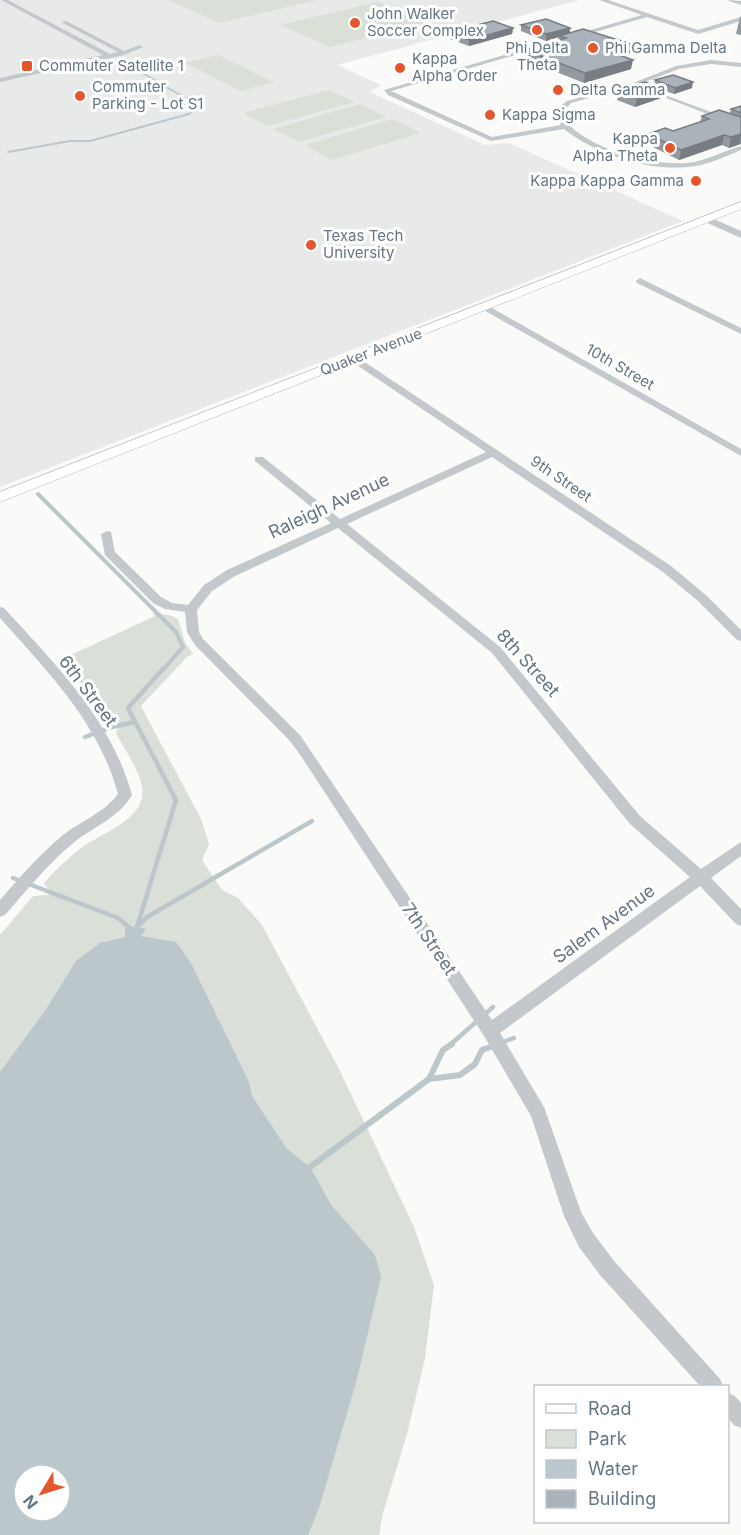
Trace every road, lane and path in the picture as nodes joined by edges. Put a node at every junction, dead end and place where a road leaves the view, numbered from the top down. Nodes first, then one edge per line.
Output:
1 (4, 0) edge
2 (602, 0) edge
3 (731, 0) edge
4 (741, 3) edge
5 (648, 15) junction
6 (741, 19) edge
7 (60, 20) dead end
8 (105, 55) junction
9 (741, 65) edge
10 (0, 80) edge
11 (635, 84) junction
12 (741, 125) edge
13 (564, 127) junction
14 (741, 148) edge
15 (741, 206) edge
16 (706, 219) junction
17 (741, 235) edge
18 (640, 281) dead end
19 (485, 307) junction
20 (741, 331) edge
21 (354, 358) junction
22 (494, 452) junction
23 (741, 453) edge
24 (258, 459) dead end
25 (0, 497) edge
26 (339, 522) junction
27 (107, 534) dead end
28 (191, 609) junction
29 (0, 611) edge
30 (741, 637) edge
31 (741, 848) edge
32 (699, 878) junction
33 (0, 911) edge
34 (741, 920) edge
35 (490, 1031) junction
36 (712, 1385) edge
37 (729, 1404) edge
38 (741, 1418) edge

1 - 8 street
2 - 5 street
3 - 4 street
5 - 6 street
5 - 13 street
7 - 8 street
8 - 10 street
9 - 11 street
11 - 12 street
11 - 13 street
13 - 14 street
15 - 16 main road, Quaker Avenue
16 - 17 street
16 - 19 main road, Quaker Avenue
18 - 20 street
19 - 21 main road, Quaker Avenue
19 - 23 street, 10th Street
21 - 22 street, 9th Street
21 - 25 main road, Quaker Avenue
22 - 26 street, Raleigh Avenue
22 - 30 street, 9th Street
24 - 26 street, 8th Street
26 - 28 street, Raleigh Avenue
26 - 32 street, 8th Street
27 - 28 street
28 - 35 street, 7th Street
29 - 33 street, 6th Street
31 - 32 street, Salem Avenue
32 - 34 street, 8th Street
32 - 35 street, Salem Avenue
35 - 36 street, 7th Street
37 - 38 street

